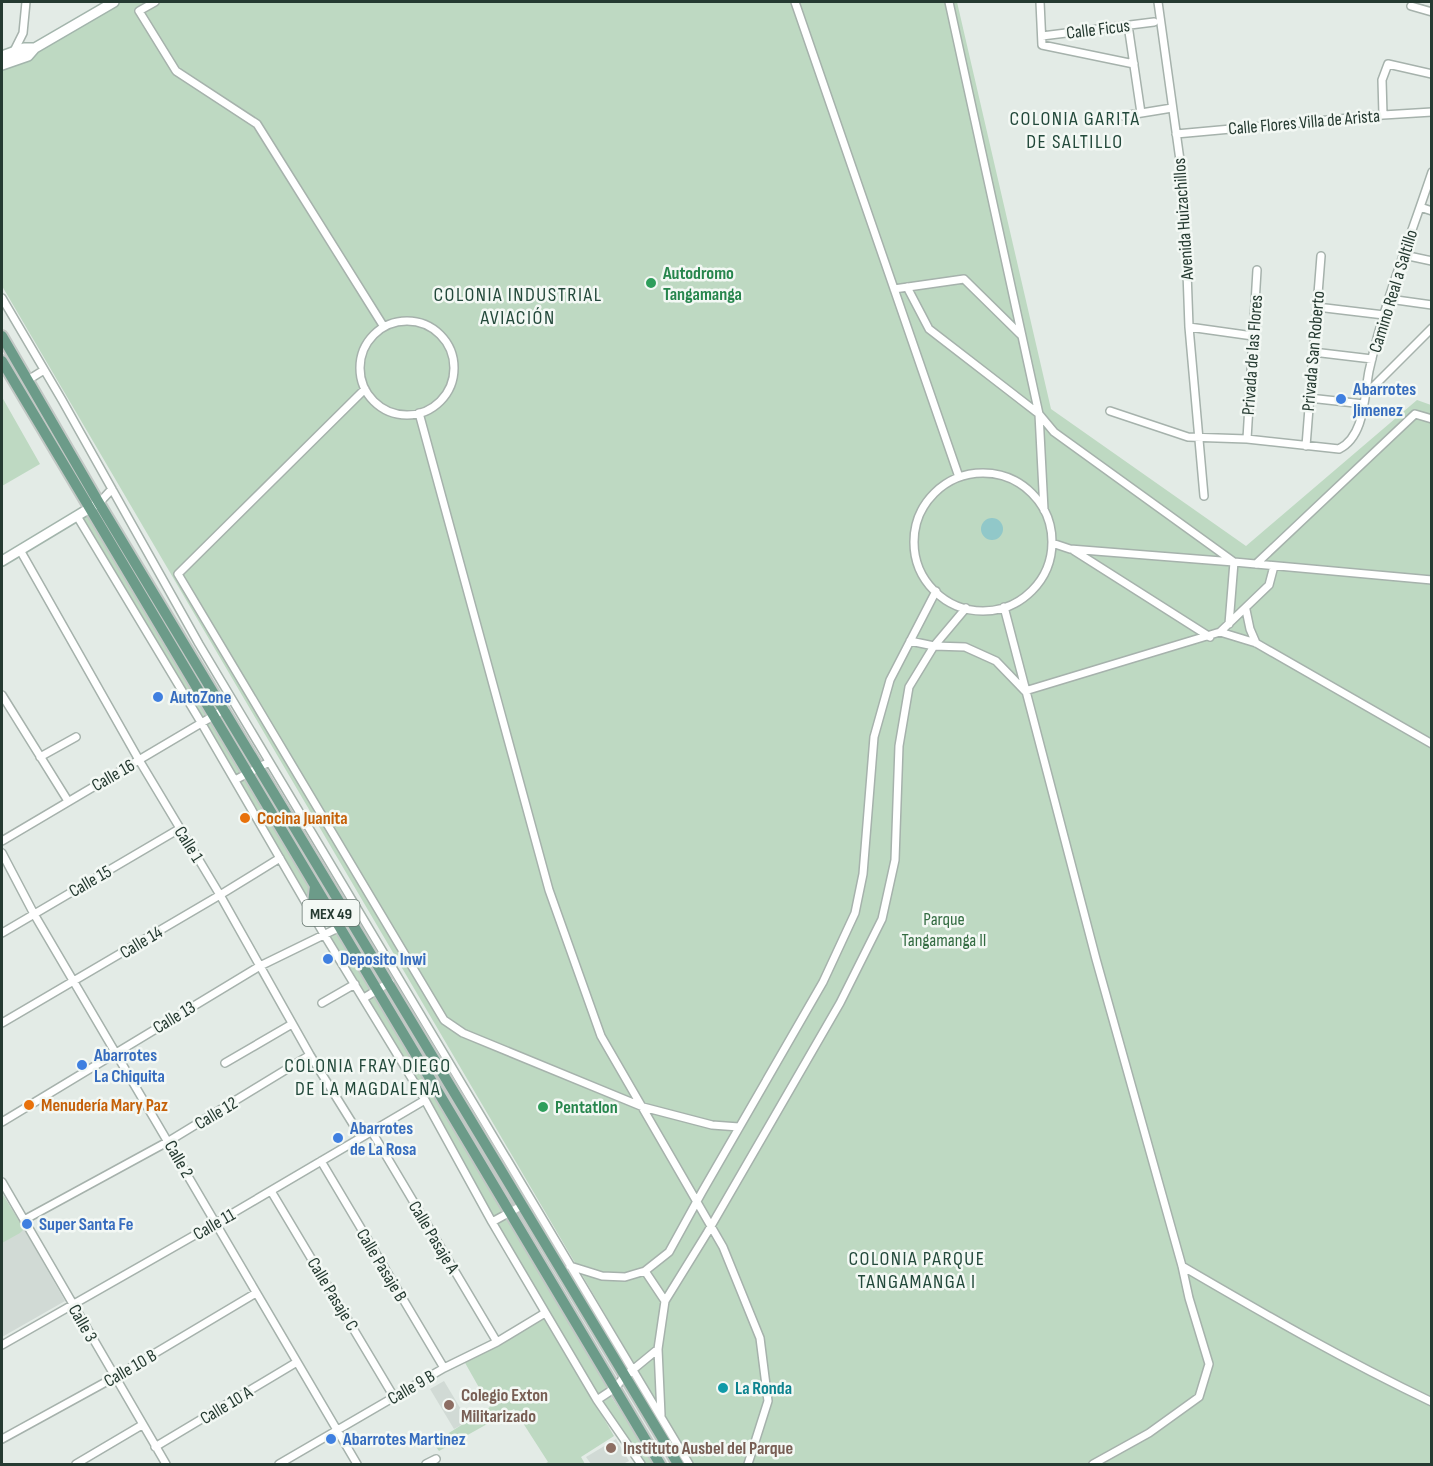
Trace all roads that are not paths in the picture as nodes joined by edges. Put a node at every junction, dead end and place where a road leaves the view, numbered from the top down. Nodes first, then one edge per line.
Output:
1 (26, 2) edge
2 (114, 2) edge
3 (154, 2) edge
4 (795, 2) edge
5 (949, 2) edge
6 (1040, 2) edge
7 (1158, 2) edge
8 (1411, 6) dead end
9 (1431, 12) edge
10 (1155, 22) dead end
11 (1128, 25) junction
12 (1042, 40) junction
13 (35, 48) junction
14 (14, 52) junction
15 (2, 62) edge
16 (1134, 64) junction
17 (1431, 74) edge
18 (1172, 108) junction
19 (1431, 112) edge
20 (1141, 113) junction
21 (1383, 114) junction
22 (1123, 116) dead end
23 (1176, 134) junction
24 (1431, 172) edge
25 (1420, 207) junction
26 (1431, 211) edge
27 (1404, 255) junction
28 (1321, 256) dead end
29 (1431, 261) edge
30 (1257, 270) dead end
31 (907, 287) junction
32 (894, 289) junction
33 (2, 298) edge
34 (1389, 299) junction
35 (1431, 305) edge
36 (1317, 307) junction
37 (1384, 315) junction
38 (384, 327) junction
39 (1189, 327) junction
40 (1431, 328) edge
41 (2, 336) edge
42 (1022, 336) junction
43 (1253, 336) junction
44 (1313, 352) junction
45 (1372, 359) junction
46 (2, 361) edge
47 (44, 370) junction
48 (28, 380) junction
49 (365, 389) junction
50 (1365, 395) junction
51 (1309, 398) junction
52 (1364, 404) junction
53 (1110, 411) dead end
54 (419, 413) junction
55 (1039, 414) junction
56 (1431, 419) edge
57 (1198, 438) junction
58 (1247, 439) junction
59 (1306, 446) junction
60 (65, 454) junction
61 (959, 477) junction
62 (112, 489) junction
63 (1204, 496) dead end
64 (95, 505) junction
65 (1044, 511) junction
66 (77, 516) junction
67 (1052, 543) junction
68 (20, 549) junction
69 (115, 549) junction
70 (1070, 549) junction
71 (102, 557) junction
72 (2, 561) edge
73 (1234, 562) junction
74 (1256, 564) junction
75 (1274, 566) junction
76 (1431, 580) edge
77 (936, 591) junction
78 (146, 602) junction
79 (1004, 607) junction
80 (966, 608) junction
81 (133, 609) junction
82 (1246, 610) junction
83 (188, 624) junction
84 (1229, 624) junction
85 (178, 630) junction
86 (1220, 632) junction
87 (167, 637) junction
88 (1210, 637) junction
89 (910, 641) junction
90 (1256, 643) junction
91 (154, 644) junction
92 (934, 646) junction
93 (1025, 691) junction
94 (2, 695) edge
95 (220, 712) junction
96 (202, 724) junction
97 (76, 737) dead end
98 (1431, 744) edge
99 (40, 757) junction
100 (139, 760) junction
101 (264, 765) junction
102 (248, 774) junction
103 (235, 780) junction
104 (68, 801) junction
105 (179, 829) junction
106 (2, 840) edge
107 (2, 853) edge
108 (280, 858) junction
109 (315, 885) junction
110 (220, 895) junction
111 (312, 913) junction
112 (34, 914) junction
113 (352, 920) junction
114 (340, 927) junction
115 (2, 933) edge
116 (325, 936) junction
117 (260, 966) junction
118 (393, 980) junction
119 (74, 981) junction
120 (355, 984) junction
121 (377, 990) junction
122 (364, 998) junction
123 (322, 1003) dead end
124 (2, 1023) edge
125 (292, 1024) junction
126 (116, 1051) junction
127 (310, 1055) junction
128 (225, 1063) dead end
129 (425, 1100) junction
130 (643, 1107) junction
131 (2, 1122) edge
132 (739, 1127) junction
133 (372, 1132) junction
134 (361, 1137) junction
135 (169, 1142) junction
136 (321, 1161) junction
137 (2, 1182) edge
138 (271, 1191) junction
139 (697, 1201) junction
140 (523, 1205) junction
141 (510, 1212) junction
142 (24, 1220) junction
143 (492, 1222) junction
144 (216, 1223) junction
145 (710, 1227) junction
146 (555, 1260) junction
147 (570, 1266) junction
148 (1182, 1266) junction
149 (645, 1271) junction
150 (256, 1293) junction
151 (665, 1301) junction
152 (72, 1304) junction
153 (545, 1313) junction
154 (497, 1342) junction
155 (2, 1346) edge
156 (658, 1349) junction
157 (297, 1362) junction
158 (444, 1368) junction
159 (628, 1374) junction
160 (115, 1377) junction
161 (615, 1388) junction
162 (394, 1397) junction
163 (597, 1401) junction
164 (1431, 1402) edge
165 (661, 1417) junction
166 (142, 1425) junction
167 (337, 1429) junction
168 (2, 1439) edge
169 (672, 1445) junction
170 (155, 1447) junction
171 (436, 1459) dead end
172 (76, 1464) edge
173 (166, 1464) edge
174 (279, 1464) edge
175 (357, 1464) edge
176 (426, 1464) edge
177 (641, 1464) edge
178 (660, 1464) edge
179 (678, 1464) edge
180 (689, 1464) edge
181 (748, 1464) edge
182 (1092, 1464) edge

1 - 14 street
2 - 13 street
3 - 38 street
4 - 32 street
5 - 42 street
6 - 12 street
7 - 18 street, Avenida Huizachillos
8 - 9 street
10 - 11 street, Calle Ficus
11 - 12 street, Calle Ficus
11 - 16 street
12 - 16 street
13 - 14 street
13 - 15 street
14 - 15 street
16 - 20 street
17 - 21 street
18 - 20 street
18 - 23 street, Avenida Huizachillos
19 - 21 street, Calle Flores Villa de Arista
20 - 22 street
21 - 23 street, Calle Flores Villa de Arista
23 - 39 street, Avenida Huizachillos
24 - 25 street, Camino Real a Saltillo
25 - 26 street
25 - 27 street, Camino Real a Saltillo
27 - 29 street
27 - 34 street, Camino Real a Saltillo
28 - 36 street, Privada San Roberto
30 - 43 street, Privada de las Flores
31 - 32 street
31 - 42 street
31 - 55 street
32 - 61 street
33 - 47 street
34 - 35 street
34 - 37 street, Camino Real a Saltillo
36 - 37 street
36 - 44 street, Privada San Roberto
37 - 45 street, Camino Real a Saltillo
38 - 49 street
38 - 54 street
39 - 43 street
39 - 57 street, Avenida Huizachillos
40 - 50 street
41 - 48 main road, MEX 49
42 - 55 street
43 - 58 street, Privada de las Flores
44 - 45 street
44 - 51 street, Privada San Roberto
45 - 50 street, Camino Real a Saltillo
46 - 60 main road, MEX 49
47 - 48 street
47 - 62 street
48 - 60 main road, MEX 49
49 - 54 street
49 - 130 street
50 - 52 street, Camino Real a Saltillo
51 - 52 street
51 - 59 street, Privada San Roberto
52 - 59 street, Camino Real a Saltillo
53 - 57 street
54 - 130 street
55 - 65 street
55 - 73 street
56 - 74 street
57 - 58 street
57 - 63 street, Avenida Huizachillos
58 - 59 street
60 - 64 main road, MEX 49
61 - 65 street
61 - 77 street
62 - 64 street
62 - 83 street
64 - 66 street
64 - 69 main road, MEX 49
64 - 85 main road, MEX 49
65 - 67 street
66 - 68 street
66 - 71 street
67 - 70 street
67 - 79 street
68 - 72 street
68 - 100 street, Calle 1
69 - 71 street
69 - 78 main road, MEX 49
70 - 73 street
70 - 88 street
71 - 81 street
73 - 74 street
73 - 84 street
74 - 75 street
75 - 76 street
75 - 82 street
77 - 80 street
77 - 89 street
78 - 81 street
78 - 87 main road, MEX 49
79 - 80 street
79 - 93 street
80 - 92 street
81 - 91 street
82 - 84 street
82 - 90 street
83 - 85 street
83 - 101 street
84 - 86 street
85 - 87 street
85 - 95 main road, MEX 49
86 - 88 street
86 - 90 street
87 - 91 street
87 - 95 main road, MEX 49
88 - 93 street
89 - 92 street
89 - 132 street
90 - 98 street
91 - 96 street
92 - 93 street
92 - 145 street
93 - 148 street
94 - 99 street
95 - 96 street, Calle 16
95 - 101 main road, MEX 49
95 - 102 main road, MEX 49
96 - 100 street, Calle 16
96 - 103 street
97 - 99 street
99 - 104 street
100 - 104 street, Calle 16
100 - 105 street, Calle 1
101 - 102 street
101 - 113 main road, MEX 49
101 - 118 street
102 - 103 street
102 - 109 main road, MEX 49
103 - 108 street
104 - 106 street, Calle 16
105 - 110 street, Calle 1
105 - 112 street, Calle 15
107 - 112 street, Calle 2
108 - 110 street, Calle 14
108 - 111 street
109 - 111 main road
109 - 114 main road, MEX 49
110 - 117 street, Calle 1
110 - 119 street, Calle 14
111 - 116 street
112 - 115 street, Calle 15
112 - 119 street, Calle 2
113 - 114 street, Calle 13
113 - 118 main road, MEX 49
114 - 116 street, Calle 13
114 - 121 main road, MEX 49
116 - 117 street, Calle 13
116 - 120 street
117 - 125 street, Calle 1
117 - 126 street, Calle 13
118 - 121 street
118 - 140 main road, MEX 49
118 - 147 street
119 - 124 street, Calle 14
119 - 126 street, Calle 2
120 - 122 street
120 - 123 street
121 - 122 street
121 - 141 main road, MEX 49
122 - 129 street
125 - 127 street, Calle 1
125 - 128 street
126 - 131 street, Calle 13
126 - 135 street, Calle 2
127 - 134 street, Calle 1
127 - 135 street, Calle 12
129 - 133 street, Calle 11
129 - 143 street
130 - 132 street
130 - 139 street
132 - 139 street
133 - 134 street, Calle 11
133 - 154 street, Calle Pasaje A
134 - 136 street, Calle 11
135 - 142 street, Calle 12
135 - 144 street, Calle 2
136 - 138 street, Calle 11
136 - 158 street, Calle Pasaje B
137 - 142 street, Calle 3
138 - 144 street, Calle 11
138 - 162 street, Calle Pasaje C
139 - 145 street
139 - 149 street
140 - 141 street
140 - 146 main road, MEX 49
141 - 143 street
141 - 161 main road, MEX 49
142 - 152 street, Calle 3
143 - 153 street
144 - 150 street, Calle 2
144 - 152 street, Calle 11
145 - 151 street
145 - 181 street
146 - 147 street
146 - 159 main road, MEX 49
147 - 149 street
147 - 159 street
148 - 164 street
148 - 182 street
149 - 151 street
150 - 157 street, Calle 2
150 - 160 street, Calle 10 B
151 - 156 street
152 - 155 street, Calle 11
152 - 160 street, Calle 3
153 - 154 street, Calle 9 B
153 - 163 street
154 - 158 street, Calle 9 B
156 - 159 street
156 - 165 street
157 - 167 street, Calle 2
157 - 170 street, Calle 10 A
158 - 162 street, Calle 9 B
159 - 161 street
159 - 165 street
159 - 169 main road, MEX 49
160 - 166 street, Calle 3
160 - 168 street, Calle 10 B
161 - 163 street
161 - 178 main road, MEX 49
162 - 167 street, Calle 9 B
163 - 177 street
165 - 169 street
166 - 170 street, Calle 3
166 - 172 street
167 - 174 street, Calle 9 B
167 - 175 street, Calle 2
169 - 179 main road, MEX 49
169 - 180 street
170 - 173 street, Calle 3
171 - 176 street

